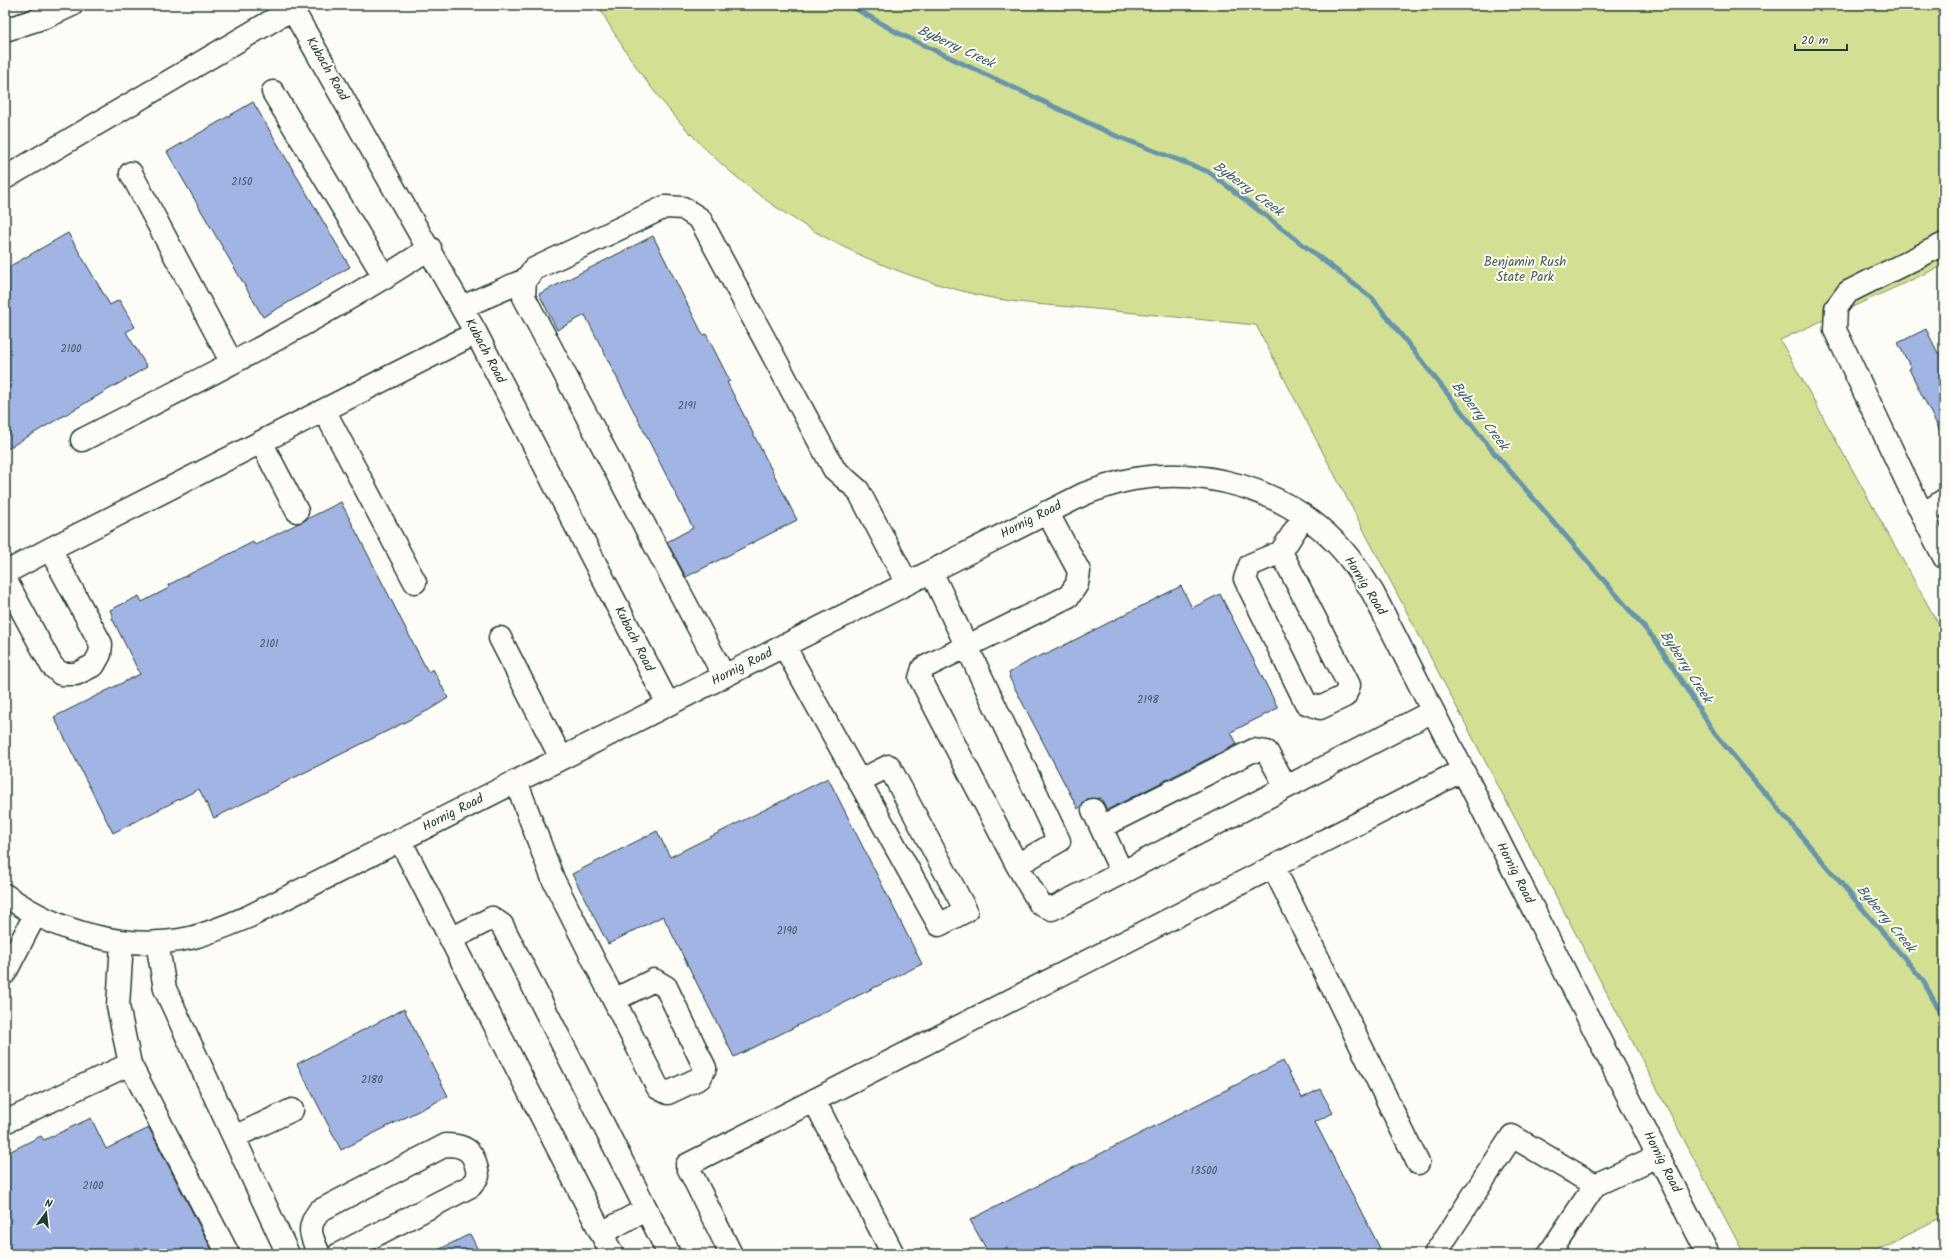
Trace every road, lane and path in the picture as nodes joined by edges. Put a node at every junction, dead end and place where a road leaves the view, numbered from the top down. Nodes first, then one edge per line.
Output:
1 (72, 5) edge
2 (291, 7) edge
3 (5, 30) edge
4 (273, 92) dead end
5 (131, 173) dead end
6 (5, 178) edge
7 (1944, 244) edge
8 (430, 248) junction
9 (385, 278) junction
10 (525, 280) junction
11 (462, 307) junction
12 (476, 333) junction
13 (232, 363) junction
14 (324, 410) junction
15 (82, 440) dead end
16 (261, 442) junction
17 (1944, 500) edge
18 (297, 511) dead end
19 (1047, 512) junction
20 (1304, 516) junction
21 (1926, 522) junction
22 (50, 549) junction
23 (1281, 552) junction
24 (1944, 557) edge
25 (931, 571) junction
26 (5, 573) edge
27 (5, 579) edge
28 (415, 582) dead end
29 (907, 583) junction
30 (500, 638) dead end
31 (784, 645) junction
32 (967, 647) junction
33 (724, 676) junction
34 (668, 704) junction
35 (1433, 711) junction
36 (561, 758) junction
37 (1463, 770) junction
38 (516, 781) junction
39 (859, 781) junction
40 (1286, 787) junction
41 (400, 840) junction
42 (1017, 865) junction
43 (1273, 866) junction
44 (1122, 873) junction
45 (5, 895) edge
46 (35, 915) junction
47 (451, 939) junction
48 (122, 942) junction
49 (157, 942) junction
50 (6, 967) edge
51 (614, 1000) junction
52 (130, 1064) junction
53 (814, 1100) junction
54 (292, 1110) dead end
55 (5, 1122) edge
56 (234, 1137) junction
57 (1658, 1156) junction
58 (1418, 1162) dead end
59 (1595, 1186) junction
60 (646, 1209) junction
61 (602, 1233) junction
62 (228, 1254) edge
63 (288, 1254) edge
64 (319, 1254) edge
65 (339, 1254) edge
66 (612, 1254) edge
67 (669, 1254) edge
68 (731, 1254) edge
69 (893, 1254) edge
70 (1435, 1254) edge
71 (1549, 1254) edge
72 (1708, 1254) edge

1 - 3 street
2 - 6 street
2 - 8 street, Kubach Road
4 - 9 street
5 - 13 street
7 - 21 street
8 - 9 street
8 - 11 street, Kubach Road
9 - 13 street
10 - 11 street
10 - 29 street
10 - 33 street
11 - 12 street, Kubach Road
12 - 14 street
12 - 34 street, Kubach Road
13 - 15 street
14 - 16 street
14 - 28 street
16 - 18 street
16 - 22 street
17 - 21 street
19 - 20 street, Hornig Road
19 - 25 street, Hornig Road
19 - 32 street
20 - 23 street
20 - 35 street, Hornig Road
21 - 24 street
22 - 26 street
22 - 27 street
23 - 23 street
25 - 29 street, Hornig Road
25 - 32 street
29 - 31 street, Hornig Road
30 - 36 street
31 - 33 street, Hornig Road
31 - 39 street
32 - 42 street
32 - 42 street
33 - 34 street, Hornig Road
34 - 36 street, Hornig Road
35 - 37 street, Hornig Road
35 - 40 street
36 - 38 street, Hornig Road
37 - 43 street
37 - 57 street, Hornig Road
38 - 41 street, Hornig Road
38 - 51 street
39 - 39 street
40 - 44 street
40 - 44 street
41 - 47 street
41 - 49 street, Hornig Road
42 - 44 street
43 - 53 street
43 - 58 street
45 - 46 street, Hornig Road
46 - 48 street, Hornig Road
46 - 50 street
47 - 60 street
47 - 61 street
48 - 49 street, Hornig Road
48 - 52 street
49 - 56 street
51 - 51 street
52 - 55 street
52 - 62 street
53 - 68 street
53 - 69 street
54 - 56 street
56 - 63 street
57 - 59 street
57 - 72 street, Hornig Road
59 - 70 street
59 - 71 street
60 - 61 street
60 - 67 street
61 - 66 street
64 - 65 street

